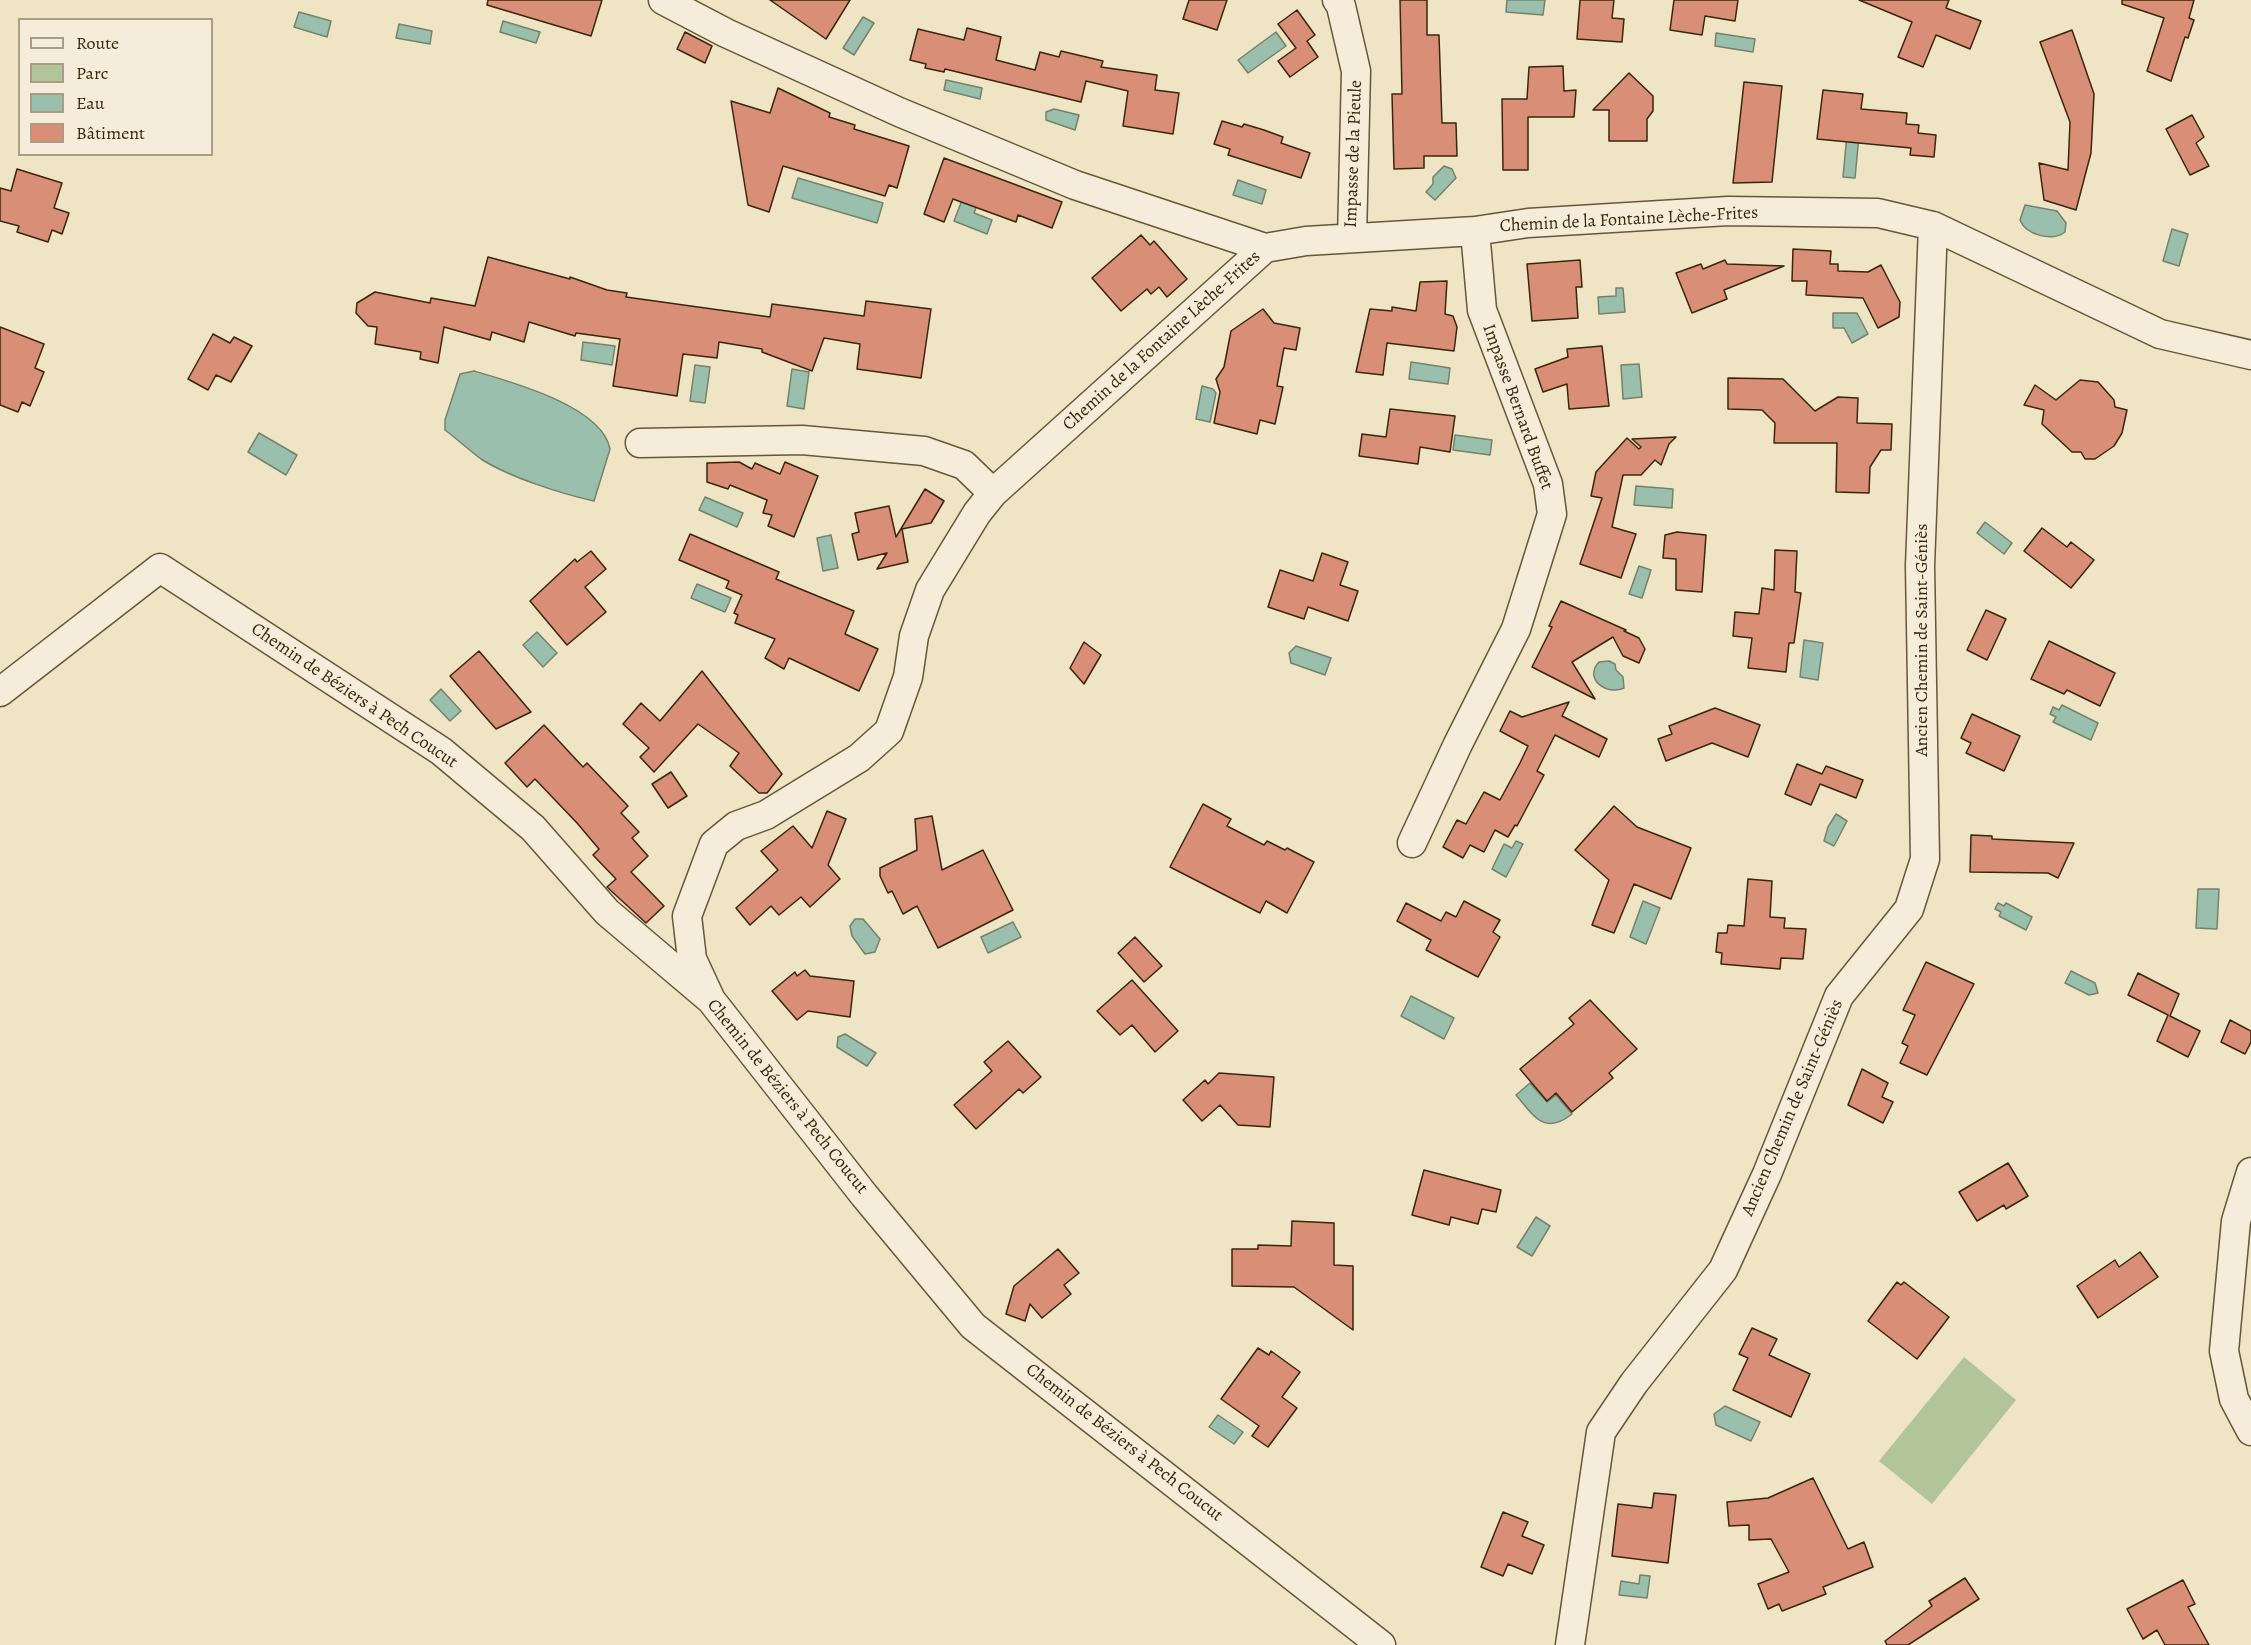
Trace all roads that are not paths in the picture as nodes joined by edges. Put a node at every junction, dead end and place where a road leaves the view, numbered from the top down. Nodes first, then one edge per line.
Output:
1 (663, 0) edge
2 (1337, 0) edge
3 (1933, 226) junction
4 (1475, 231) junction
5 (1352, 238) junction
6 (1265, 248) junction
7 (2251, 355) edge
8 (640, 443) dead end
9 (993, 493) junction
10 (0, 692) edge
11 (1412, 843) dead end
12 (711, 1000) junction
13 (2251, 1172) edge
14 (2251, 1431) edge
15 (1381, 1645) edge
16 (1570, 1645) edge

1 - 6 street
2 - 5 street, Impasse de la Pieule
3 - 4 street, Chemin de la Fontaine Lèche-Frites
3 - 7 street, Chemin de la Fontaine Lèche-Frites
3 - 16 street, Ancien Chemin de Saint-Géniès
4 - 5 street, Chemin de la Fontaine Lèche-Frites
4 - 11 street, Impasse Bernard Buffet
5 - 6 street, Chemin de la Fontaine Lèche-Frites
6 - 9 street, Chemin de la Fontaine Lèche-Frites
8 - 9 street
9 - 12 street, Chemin de la Fontaine Lèche-Frites
10 - 12 street, Chemin de Béziers à Pech Coucut
12 - 15 street, Chemin de Béziers à Pech Coucut
13 - 14 street

